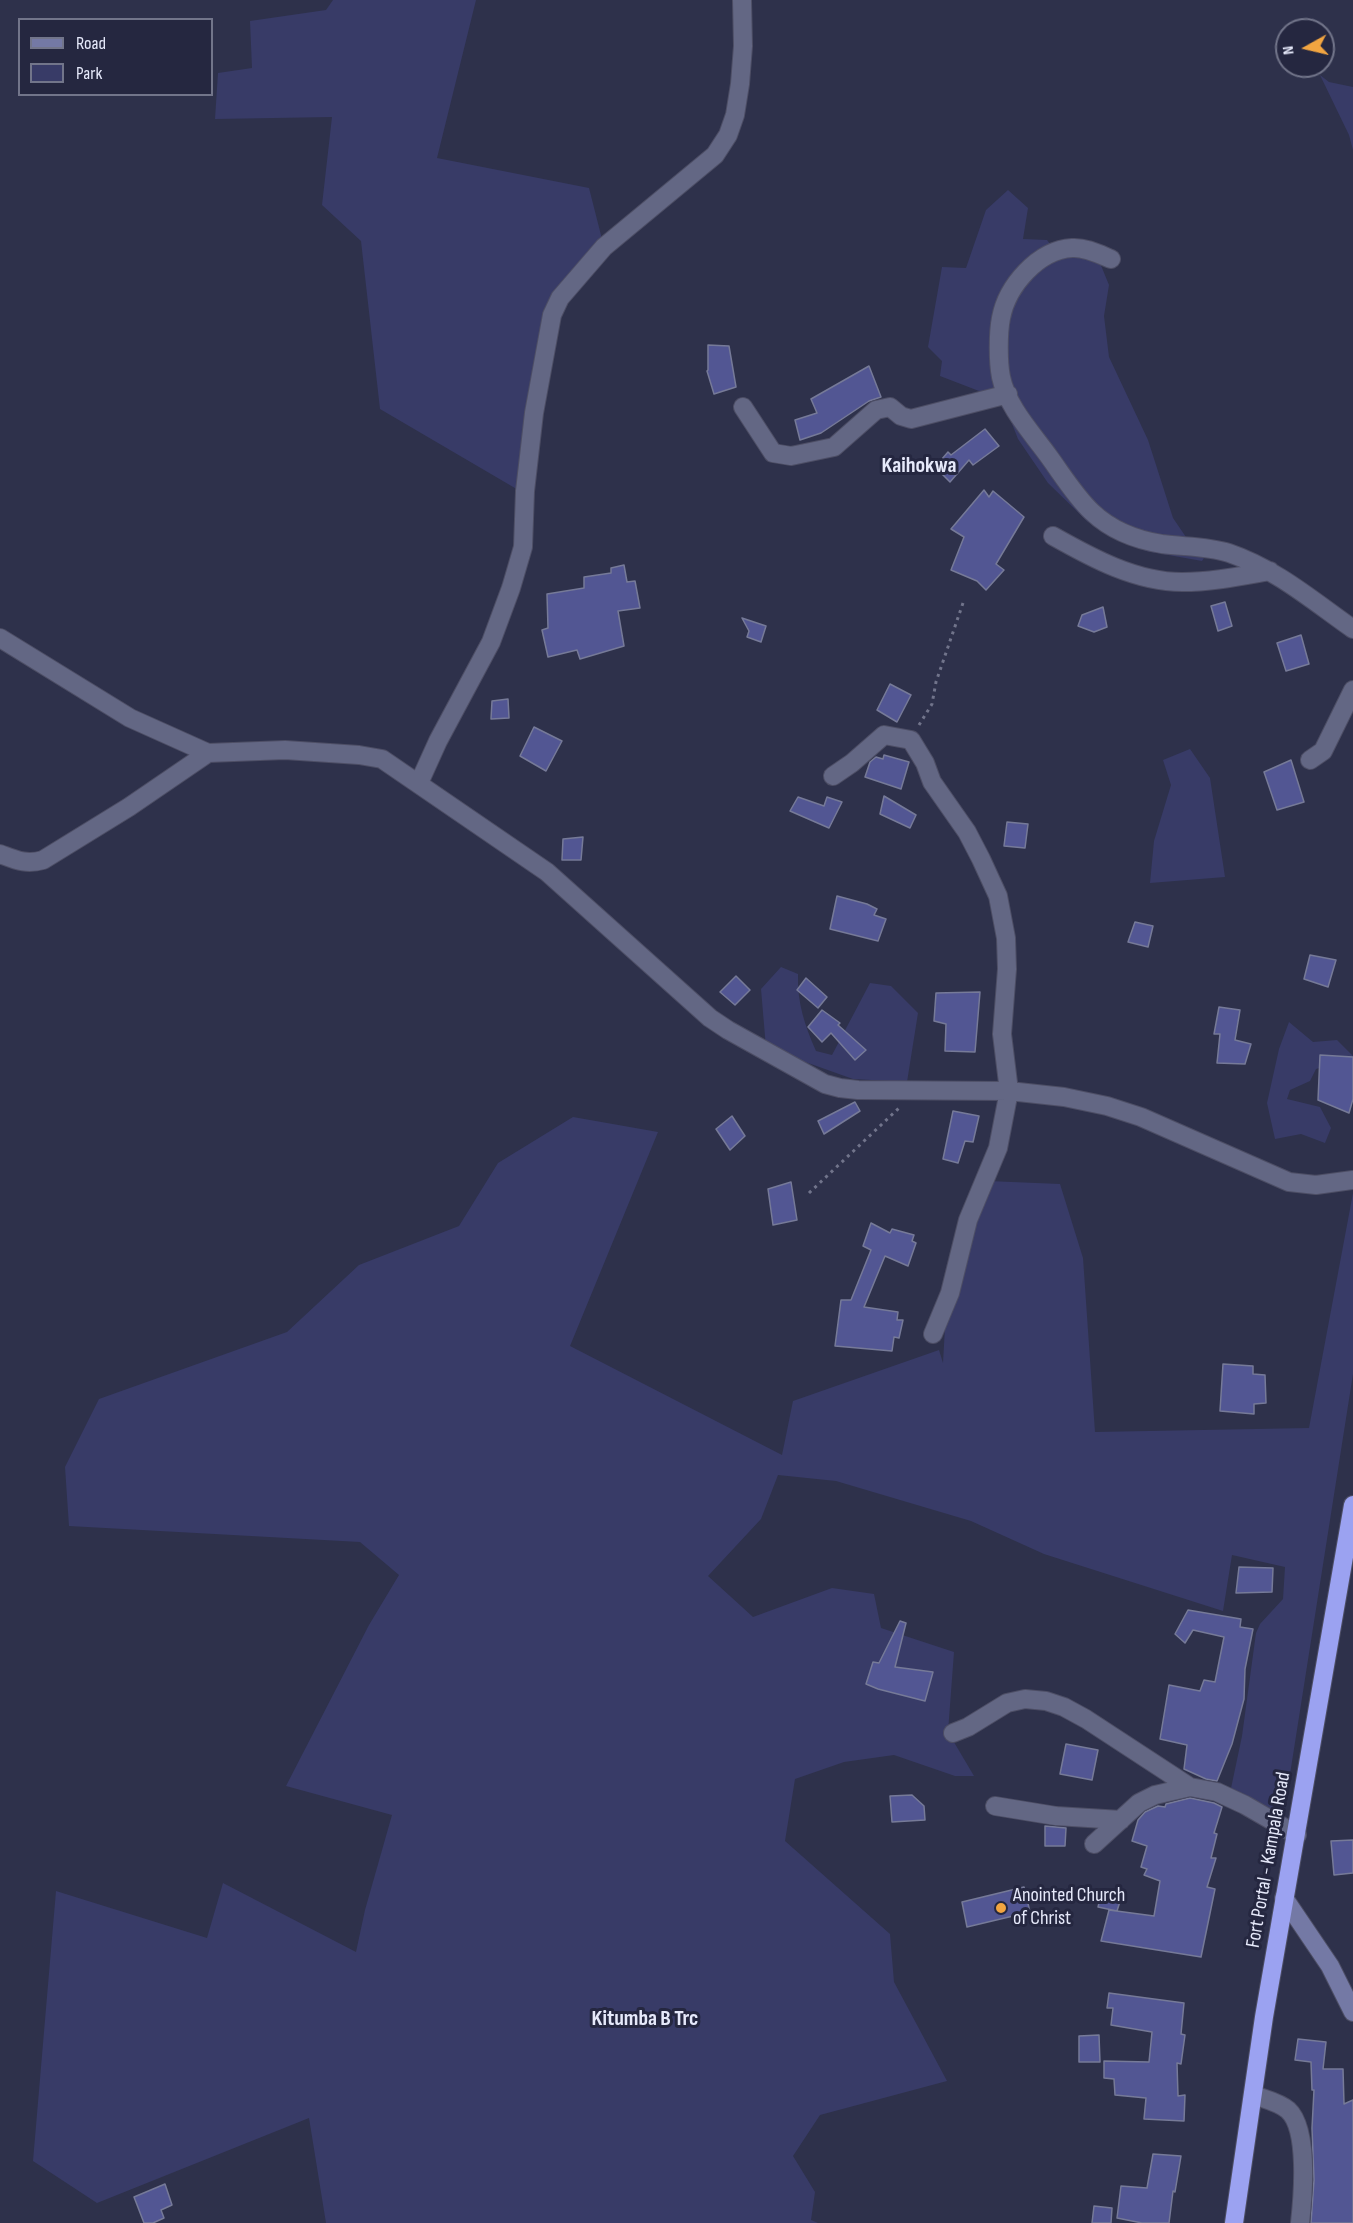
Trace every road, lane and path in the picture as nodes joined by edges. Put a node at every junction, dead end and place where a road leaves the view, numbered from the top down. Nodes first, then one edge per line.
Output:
1 (742, 0) edge
2 (1111, 259) dead end
3 (1008, 394) junction
4 (742, 407) dead end
5 (1053, 536) dead end
6 (1270, 571) junction
7 (963, 603) dead end
8 (1353, 628) edge
9 (0, 638) edge
10 (1353, 690) edge
11 (911, 740) junction
12 (208, 753) junction
13 (1310, 760) dead end
14 (833, 776) dead end
15 (419, 783) junction
16 (0, 854) edge
17 (918, 1090) junction
18 (1010, 1091) junction
19 (1353, 1180) edge
20 (809, 1194) dead end
21 (933, 1334) dead end
22 (1353, 1505) edge
23 (953, 1733) dead end
24 (1190, 1787) junction
25 (995, 1806) dead end
26 (1121, 1820) junction
27 (1297, 1835) junction
28 (1094, 1844) dead end
29 (1284, 1898) junction
30 (1353, 2012) edge
31 (1254, 2095) junction
32 (1234, 2223) edge
33 (1300, 2223) edge

1 - 15 street
2 - 3 street
3 - 4 street
3 - 6 street
5 - 6 street
6 - 8 street
7 - 11 path
9 - 12 street
10 - 13 street
11 - 14 street
11 - 18 street
12 - 15 street
12 - 16 street
15 - 17 street
17 - 18 street
17 - 20 path
18 - 19 street
18 - 21 street
22 - 27 highway, Fort Portal - Kampala Road
23 - 24 street
24 - 26 street
24 - 27 street
25 - 26 street
26 - 28 street
27 - 29 highway, Fort Portal - Kampala Road
29 - 30 street
29 - 31 highway, Fort Portal - Kampala Road
31 - 32 highway, Fort Portal - Kampala Road
31 - 33 street

